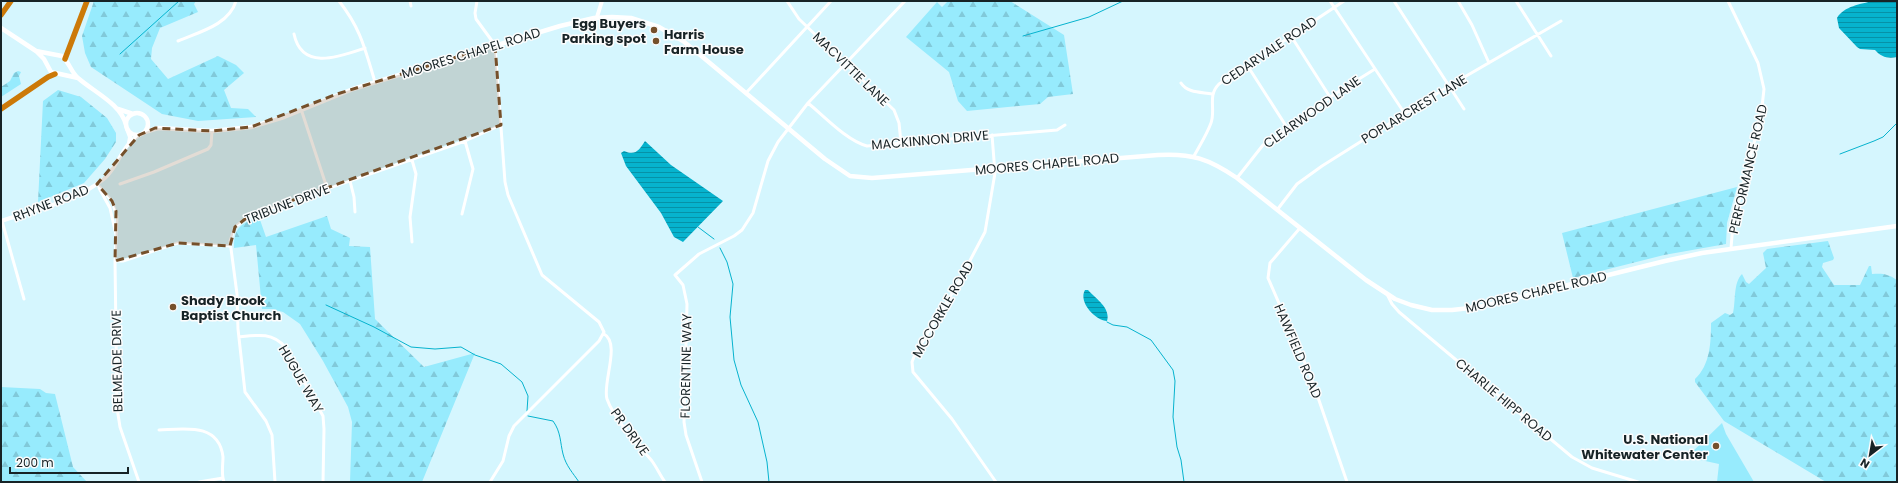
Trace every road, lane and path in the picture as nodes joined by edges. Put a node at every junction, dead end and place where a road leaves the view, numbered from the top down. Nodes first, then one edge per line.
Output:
1 (11, 1) edge
2 (87, 1) edge
3 (236, 1) edge
4 (339, 1) edge
5 (410, 1) edge
6 (477, 1) edge
7 (602, 1) edge
8 (787, 1) edge
9 (831, 1) edge
10 (904, 1) edge
11 (1330, 1) edge
12 (1344, 1) edge
13 (1394, 1) edge
14 (1458, 1) edge
15 (1516, 1) edge
16 (1728, 1) edge
17 (411, 6) dead end
18 (1334, 8) junction
19 (1, 15) edge
20 (597, 17) junction
21 (1561, 21) dead end
22 (807, 26) junction
23 (1, 28) edge
24 (294, 34) dead end
25 (1536, 34) junction
26 (1291, 36) junction
27 (178, 41) dead end
28 (496, 45) junction
29 (365, 48) junction
30 (36, 51) junction
31 (1550, 56) dead end
32 (66, 61) junction
33 (1489, 63) junction
34 (846, 64) junction
35 (1247, 65) junction
36 (1375, 69) junction
37 (55, 74) junction
38 (62, 74) junction
39 (78, 78) junction
40 (375, 82) junction
41 (1181, 83) dead end
42 (1449, 86) junction
43 (746, 93) junction
44 (1212, 94) junction
45 (1330, 97) junction
46 (808, 103) junction
47 (1, 109) edge
48 (301, 109) junction
49 (1464, 109) dead end
50 (118, 110) junction
51 (133, 114) junction
52 (1405, 114) junction
53 (146, 118) junction
54 (501, 125) junction
55 (1065, 125) dead end
56 (126, 127) junction
57 (158, 128) junction
58 (788, 129) junction
59 (1288, 129) junction
60 (212, 131) junction
61 (145, 132) junction
62 (139, 135) junction
63 (992, 135) junction
64 (465, 141) junction
65 (901, 143) junction
66 (129, 144) junction
67 (1194, 156) junction
68 (412, 160) junction
69 (996, 168) junction
70 (1237, 178) junction
71 (350, 181) junction
72 (97, 184) junction
73 (120, 184) dead end
74 (327, 188) junction
75 (1277, 210) junction
76 (355, 212) dead end
77 (462, 214) dead end
78 (1, 221) edge
79 (1897, 226) edge
80 (1300, 228) junction
81 (412, 242) dead end
82 (230, 246) junction
83 (1731, 248) junction
84 (115, 261) junction
85 (1387, 294) junction
86 (24, 299) dead end
87 (604, 334) junction
88 (240, 337) junction
89 (158, 430) dead end
90 (223, 480) edge
91 (139, 482) edge
92 (199, 482) edge
93 (275, 482) edge
94 (324, 482) edge
95 (490, 482) edge
96 (665, 482) edge
97 (702, 482) edge
98 (996, 482) edge
99 (1347, 482) edge
100 (1638, 482) edge

1 - 19 highway
2 - 32 highway
3 - 27 street
4 - 29 street
5 - 17 street
6 - 28 street
7 - 20 street
8 - 22 street, MACVITTIE LANE
9 - 22 street
10 - 34 street
11 - 18 street
12 - 18 street, CEDARVALE ROAD
13 - 42 street
14 - 33 street
15 - 25 street
16 - 83 street, PERFORMANCE ROAD
18 - 26 street, CEDARVALE ROAD
18 - 36 street
20 - 28 main road, MOORES CHAPEL ROAD
20 - 43 main road, MOORES CHAPEL ROAD
21 - 25 street, POPLARCREST LANE
22 - 34 street, MACVITTIE LANE
22 - 43 street
23 - 30 main road
24 - 29 street
25 - 31 street
25 - 33 street, POPLARCREST LANE
26 - 35 street, CEDARVALE ROAD
26 - 45 street
28 - 40 main road, MOORES CHAPEL ROAD
28 - 54 street, PR DRIVE
29 - 40 street
30 - 32 main road
30 - 37 main road
32 - 38 main road
32 - 39 main road
33 - 42 street, POPLARCREST LANE
34 - 46 street
34 - 65 street, MACVITTIE LANE
35 - 44 street, CEDARVALE ROAD
35 - 59 street
36 - 45 street, CLEARWOOD LANE
36 - 52 street
37 - 38 main road
37 - 47 highway
38 - 39 main road
39 - 50 main road
40 - 48 main road, MOORES CHAPEL ROAD
41 - 44 street
42 - 49 street
42 - 52 street, POPLARCREST LANE
43 - 58 main road, MOORES CHAPEL ROAD
44 - 67 street, CEDARVALE ROAD
45 - 59 street, CLEARWOOD LANE
46 - 58 street
46 - 65 street, MACKINNON DRIVE
48 - 60 main road, MOORES CHAPEL ROAD
48 - 74 street
50 - 51 main road
50 - 56 main road
51 - 53 main road
51 - 56 main road
52 - 75 street, POPLARCREST LANE
53 - 57 main road
53 - 61 main road
54 - 64 street, TRIBUNE DRIVE
54 - 87 street, PR DRIVE
55 - 63 street, MACKINNON DRIVE
56 - 62 main road
56 - 66 street
57 - 60 main road, MOORES CHAPEL ROAD
57 - 61 main road, MOORES CHAPEL ROAD
58 - 69 main road, MOORES CHAPEL ROAD
58 - 97 street, FLORENTINE WAY
59 - 70 street, CLEARWOOD LANE
60 - 73 street
61 - 62 main road
62 - 66 street, RHYNE ROAD
63 - 65 street, MACKINNON DRIVE
63 - 69 street, MCCORKLE ROAD
64 - 68 street, TRIBUNE DRIVE
64 - 77 street
66 - 72 street, RHYNE ROAD
67 - 69 main road, MOORES CHAPEL ROAD
67 - 70 main road, MOORES CHAPEL ROAD
68 - 71 street, TRIBUNE DRIVE
68 - 81 street
69 - 98 street, MCCORKLE ROAD
70 - 75 main road, MOORES CHAPEL ROAD
71 - 74 street, TRIBUNE DRIVE
71 - 76 street
72 - 78 street, RHYNE ROAD
72 - 84 street, BELMEADE DRIVE
74 - 82 street, TRIBUNE DRIVE
75 - 80 main road, MOORES CHAPEL ROAD
78 - 86 street
79 - 83 main road, MOORES CHAPEL ROAD
80 - 85 main road, MOORES CHAPEL ROAD
80 - 99 street, HAWFIELD ROAD
82 - 84 street
82 - 88 street, TRIBUNE DRIVE
83 - 85 main road, MOORES CHAPEL ROAD
84 - 91 street, BELMEADE DRIVE
85 - 100 street, CHARLIE HIPP ROAD
87 - 95 street
87 - 96 street, PR DRIVE
88 - 93 street, TRIBUNE DRIVE
88 - 94 street, HUGUE WAY
89 - 90 street
90 - 92 street

